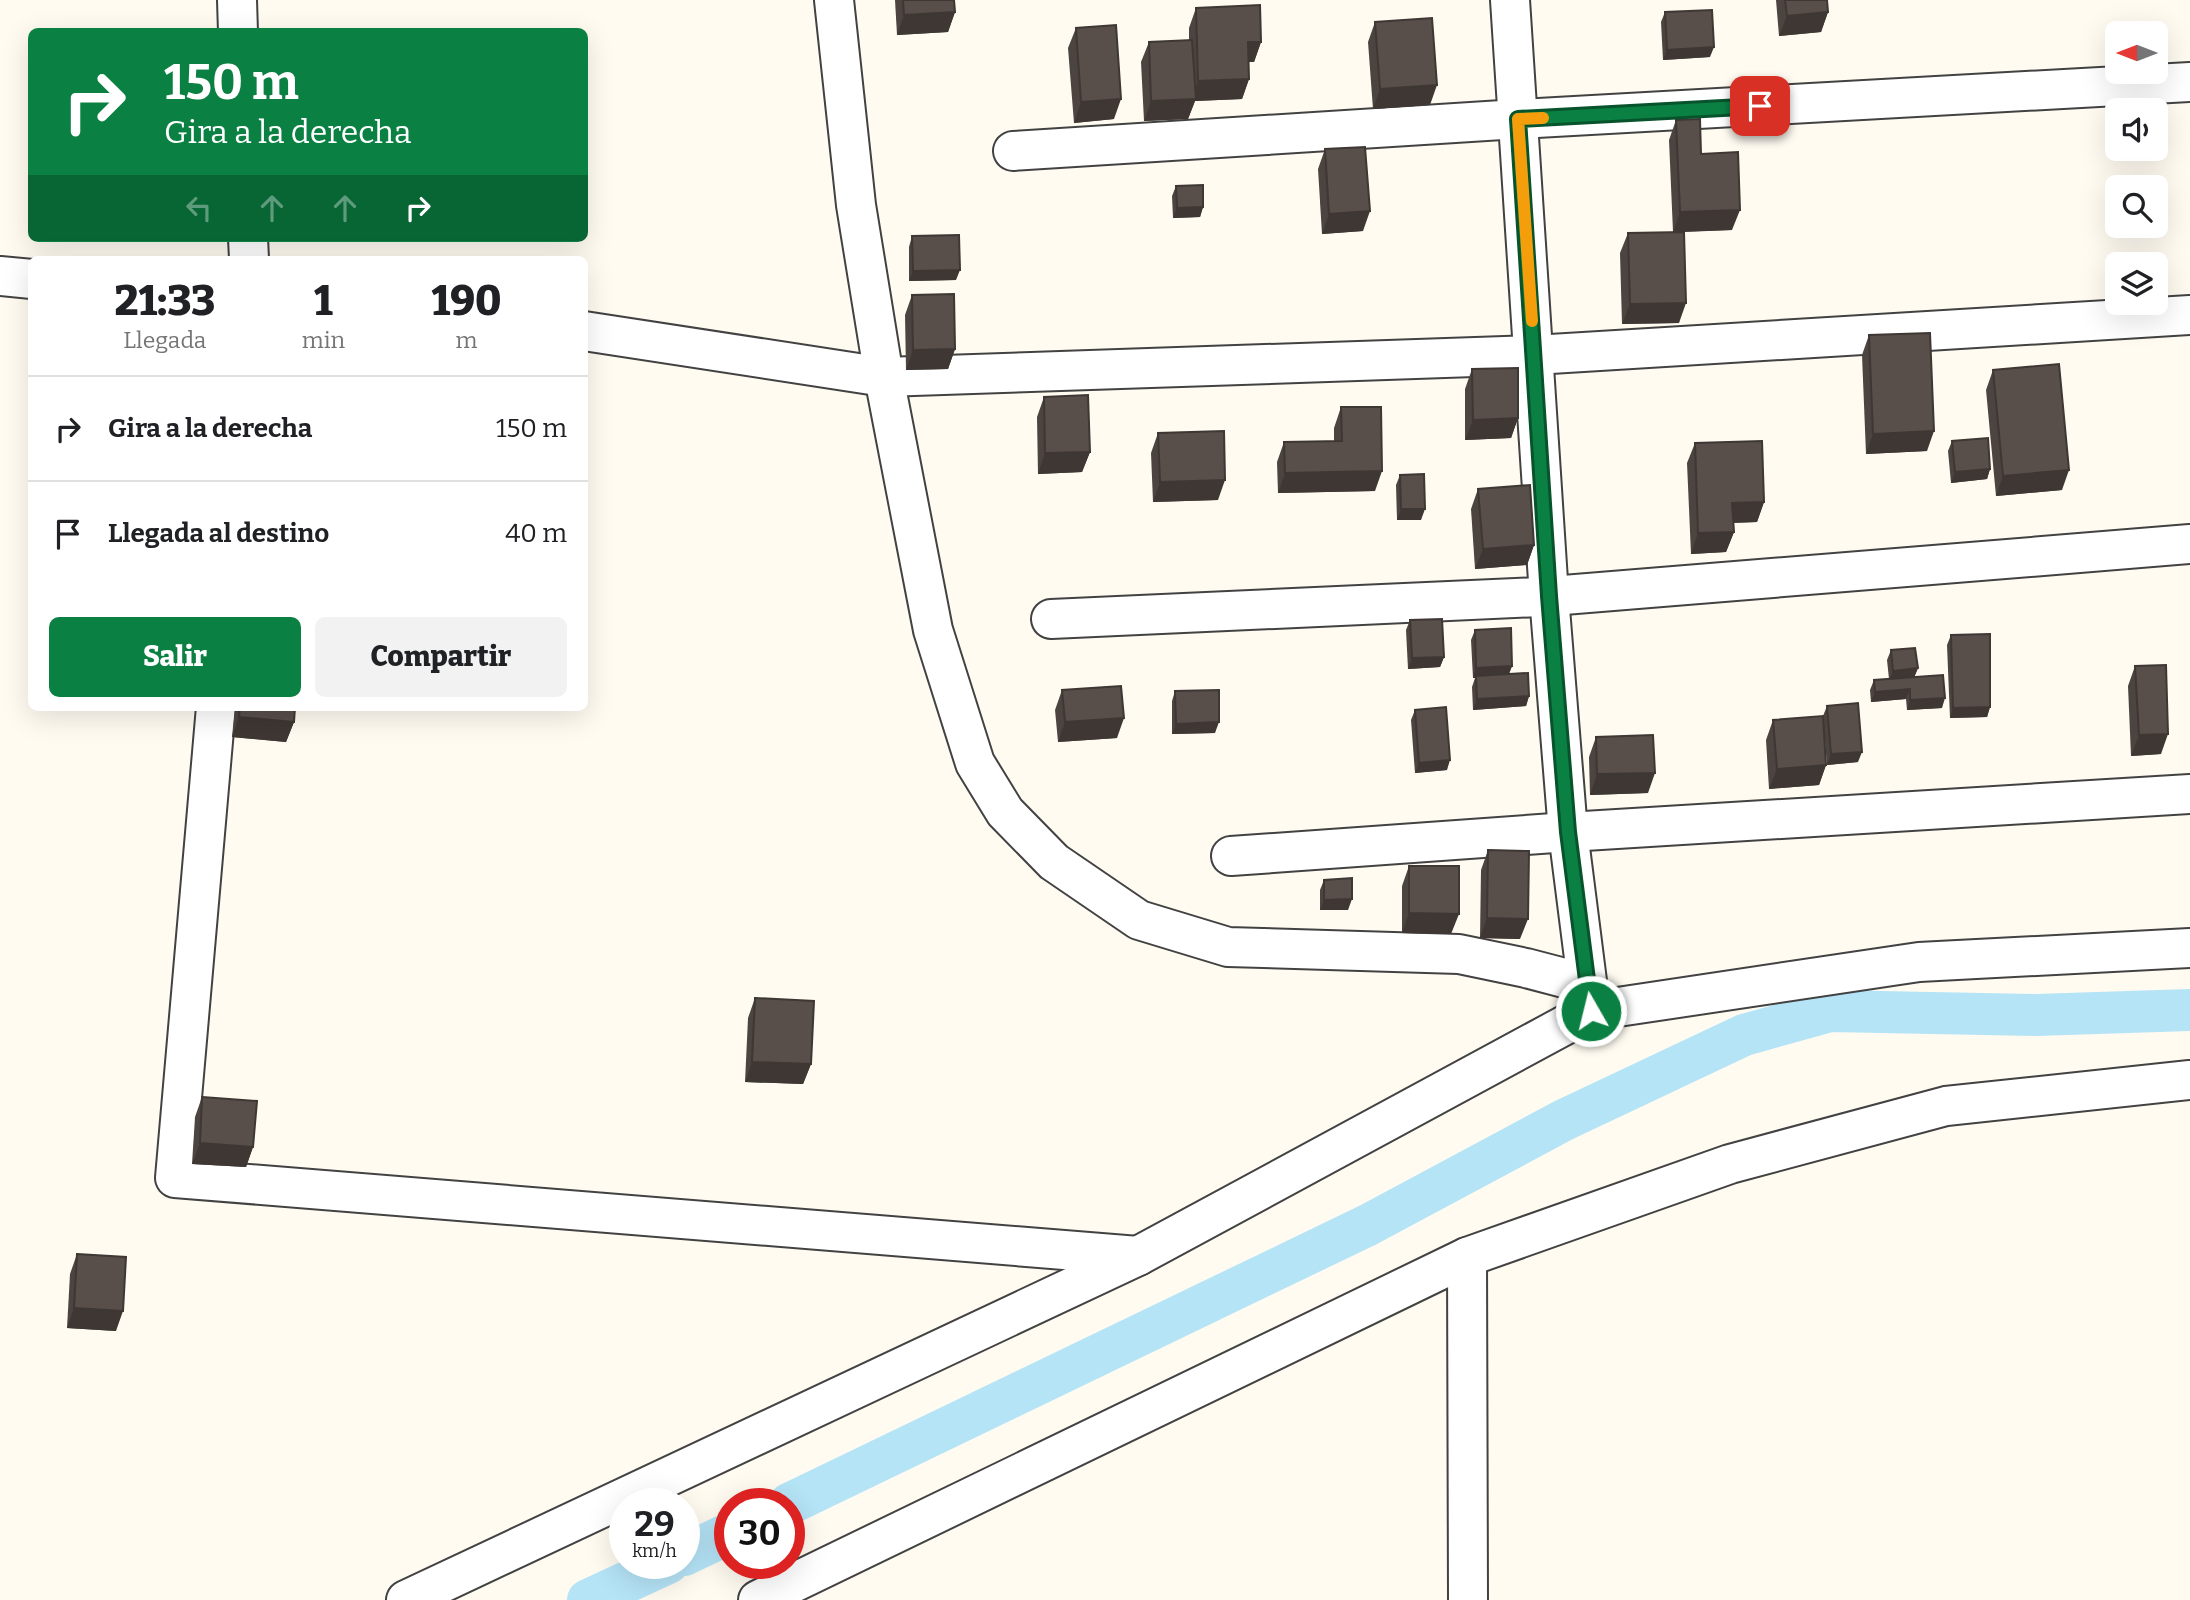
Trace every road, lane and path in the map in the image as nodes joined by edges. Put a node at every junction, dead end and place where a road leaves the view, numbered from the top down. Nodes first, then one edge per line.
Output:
1 (237, 0) edge
2 (834, 0) edge
3 (1510, 0) edge
4 (238, 28) edge
5 (2190, 82) edge
6 (1518, 119) junction
7 (1013, 151) dead end
8 (0, 276) edge
9 (28, 279) edge
10 (2190, 315) edge
11 (588, 332) edge
12 (1534, 355) junction
13 (884, 377) junction
14 (2190, 544) edge
15 (1549, 596) junction
16 (1051, 619) dead end
17 (216, 711) edge
18 (2190, 794) edge
19 (1568, 832) junction
20 (1231, 856) dead end
21 (2190, 948) edge
22 (1589, 997) junction
23 (2190, 1080) edge
24 (1138, 1256) junction
25 (1467, 1257) junction
26 (405, 1600) edge
27 (758, 1600) edge
28 (1468, 1600) edge

1 - 4 street
2 - 13 street
3 - 6 street
5 - 6 street
6 - 7 street
6 - 12 street
8 - 9 street
10 - 12 street
11 - 13 street
12 - 13 street
12 - 15 street
13 - 22 street
14 - 15 street
15 - 16 street
15 - 19 street
17 - 24 street
18 - 19 street
19 - 20 street
19 - 22 street
21 - 22 street
22 - 24 street
23 - 25 street
24 - 26 street
25 - 27 street
25 - 28 street

